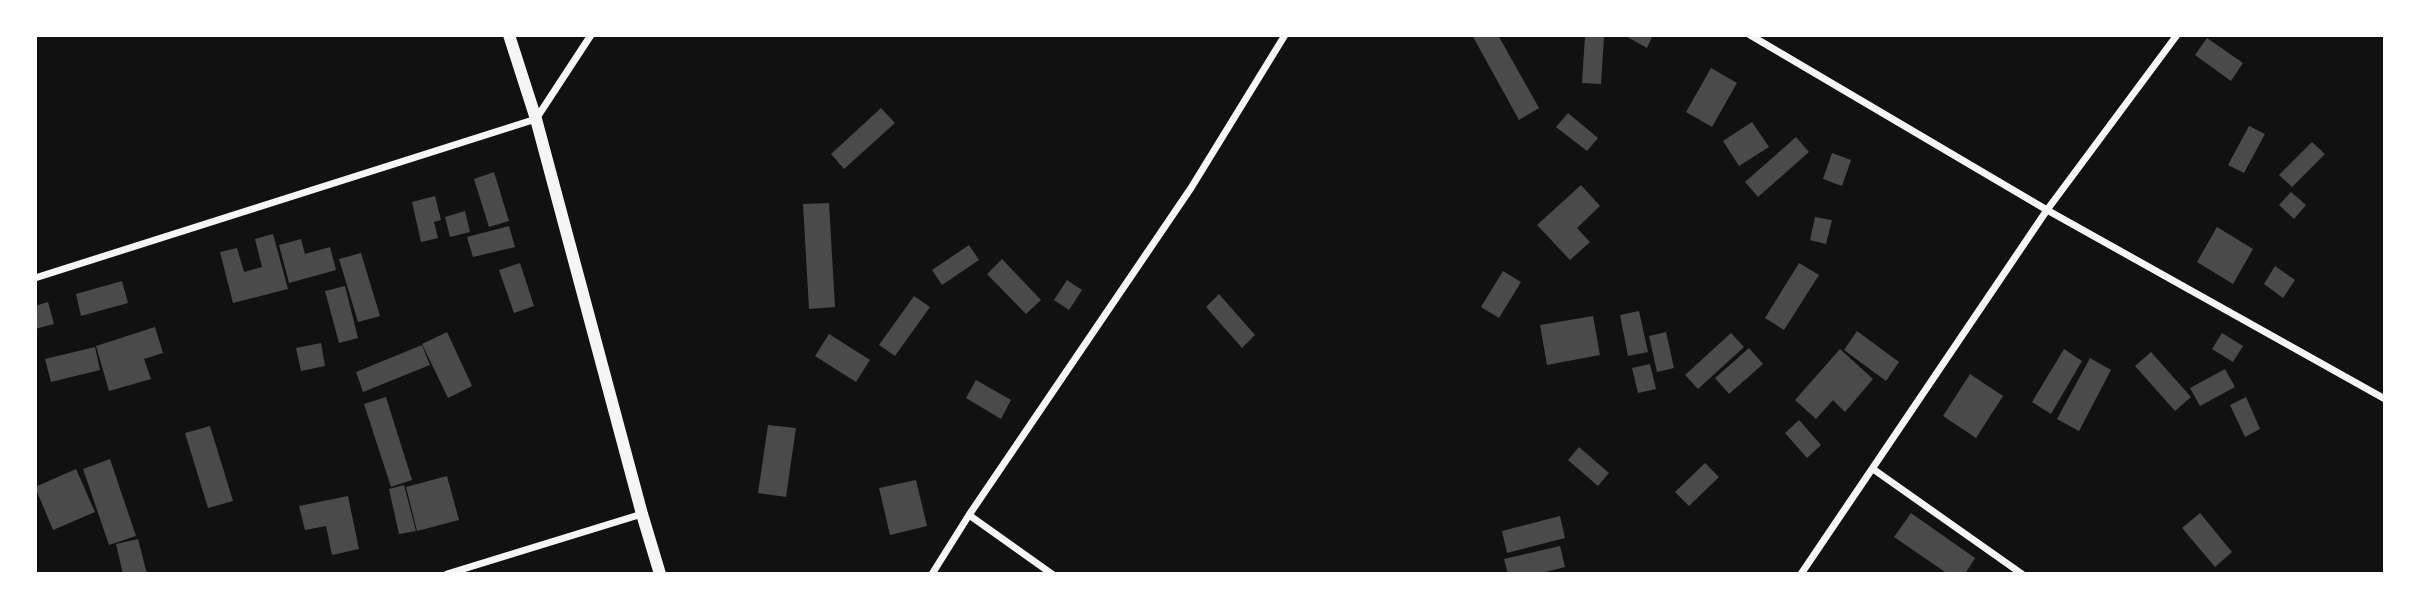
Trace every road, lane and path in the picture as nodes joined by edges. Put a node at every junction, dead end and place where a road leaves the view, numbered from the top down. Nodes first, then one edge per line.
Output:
1 (509, 35) edge
2 (591, 35) edge
3 (1285, 35) edge
4 (1750, 35) edge
5 (2177, 35) edge
6 (536, 119) junction
7 (2048, 210) junction
8 (35, 278) edge
9 (2385, 399) edge
10 (1873, 469) junction
11 (642, 514) junction
12 (969, 515) junction
13 (447, 574) edge
14 (660, 574) edge
15 (932, 574) edge
16 (1052, 574) edge
17 (1801, 574) edge
18 (2022, 574) edge

1 - 6 street
2 - 6 street
3 - 12 street
4 - 7 street
5 - 7 street
6 - 8 street
6 - 11 street
7 - 9 street
7 - 10 street
10 - 17 street
10 - 18 street
11 - 13 street
11 - 14 street
12 - 15 street
12 - 16 street

